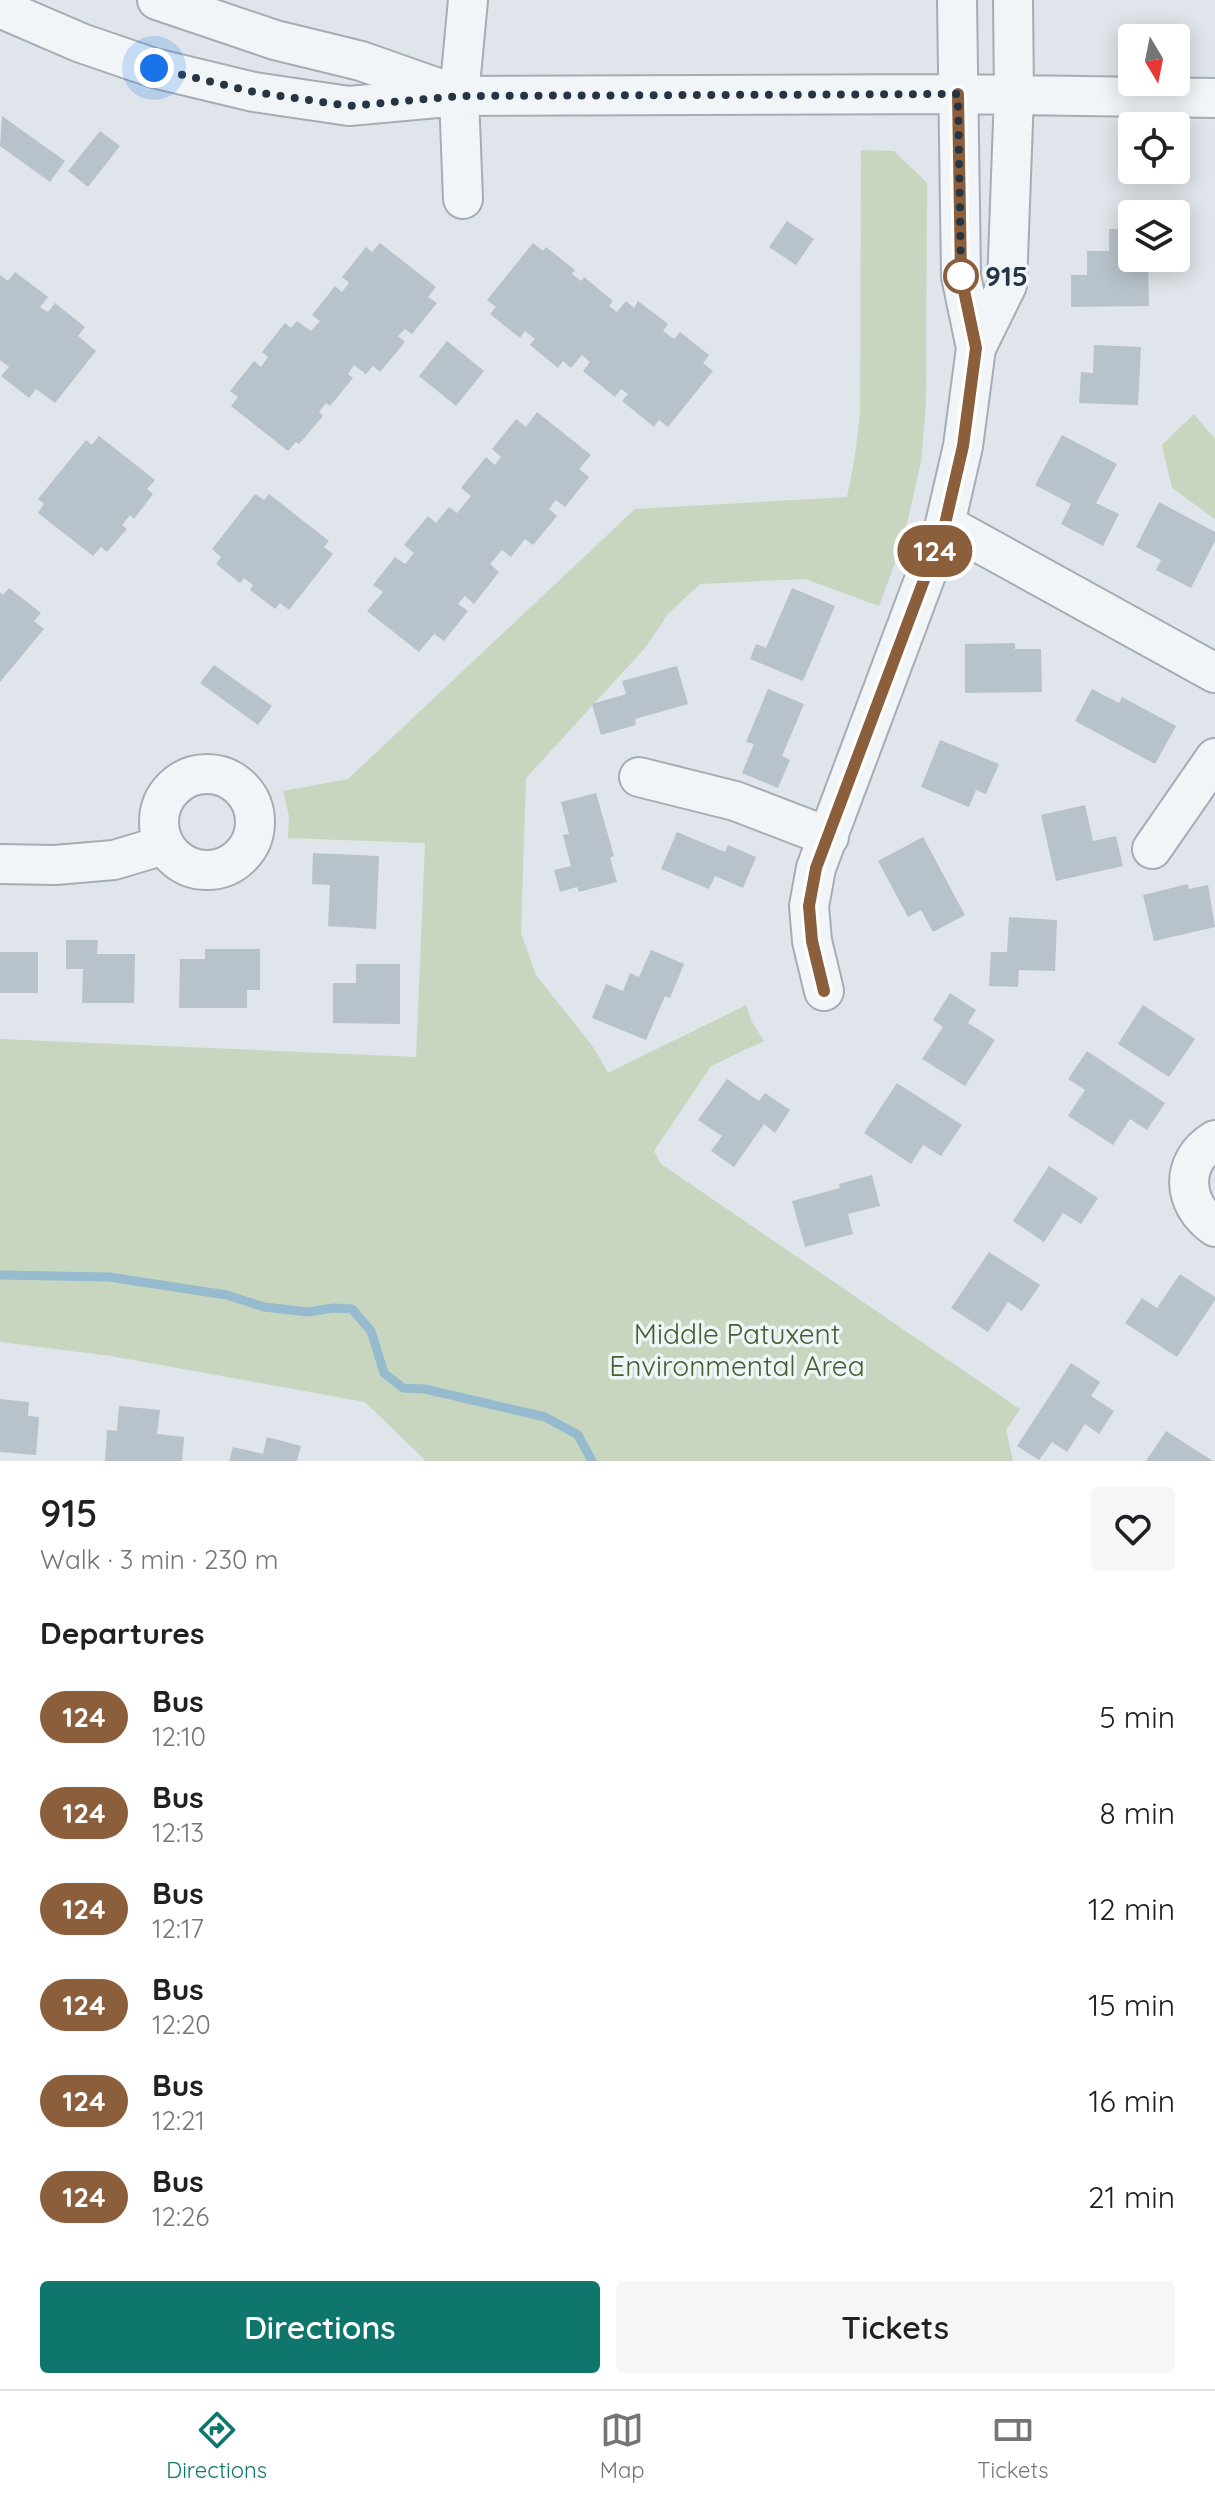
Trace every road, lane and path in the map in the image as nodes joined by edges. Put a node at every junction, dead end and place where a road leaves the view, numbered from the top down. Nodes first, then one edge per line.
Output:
1 (157, 0) edge
2 (468, 0) edge
3 (957, 0) edge
4 (1013, 0) edge
5 (4, 11) edge
6 (958, 94) junction
7 (1014, 95) junction
8 (459, 96) junction
9 (1215, 98) edge
10 (463, 199) dead end
11 (976, 348) junction
12 (945, 524) junction
13 (1215, 673) edge
14 (1215, 758) edge
15 (639, 777) dead end
16 (829, 837) junction
17 (164, 845) dead end
18 (1152, 849) dead end
19 (0, 864) edge
20 (824, 991) dead end
21 (1215, 1140) edge
22 (1215, 1227) edge

1 - 8 street
2 - 8 street
3 - 6 street
4 - 7 street
5 - 8 street
6 - 7 street
6 - 8 street
6 - 11 street
7 - 9 street
7 - 11 street
8 - 10 street
11 - 12 street
12 - 13 street
12 - 16 street
14 - 18 street
15 - 16 street
16 - 20 street
17 - 19 street
21 - 22 street

